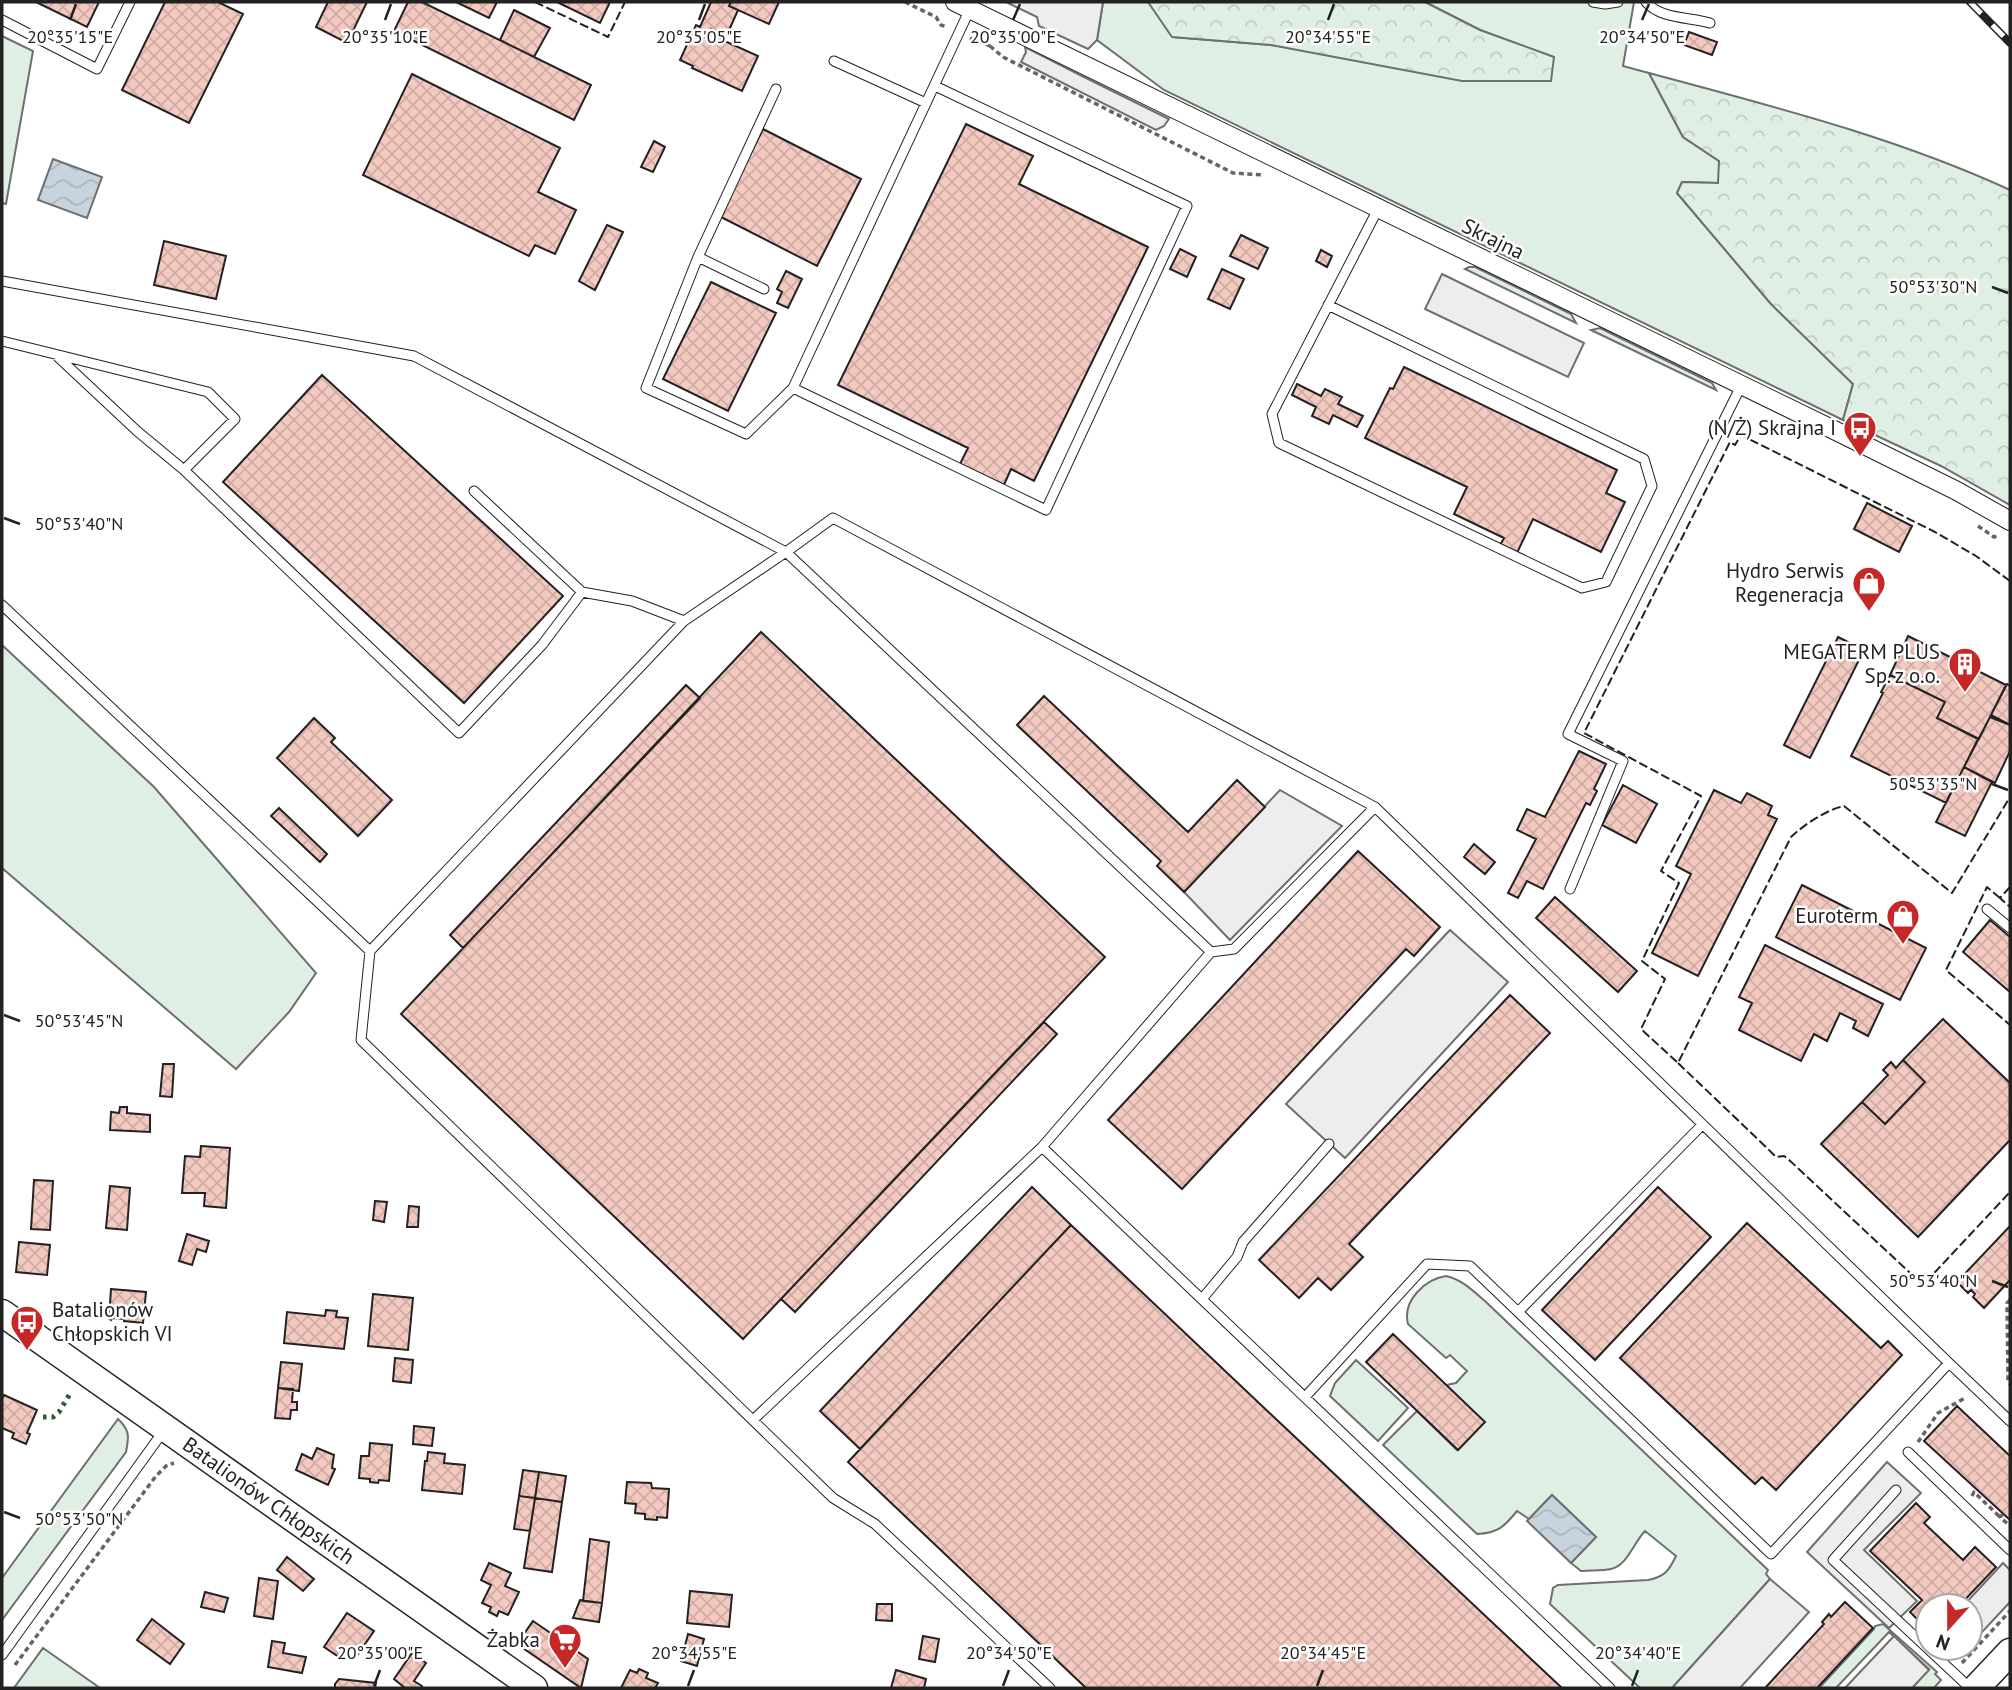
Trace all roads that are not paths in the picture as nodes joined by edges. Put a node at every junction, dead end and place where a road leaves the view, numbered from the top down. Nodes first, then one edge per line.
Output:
1 (130, 2) edge
2 (1593, 2) edge
3 (1618, 2) edge
4 (1646, 2) edge
5 (963, 6) edge
6 (2, 20) edge
7 (1710, 23) dead end
8 (834, 61) dead end
9 (935, 86) junction
10 (776, 89) dead end
11 (926, 103) junction
12 (1378, 209) junction
13 (698, 257) junction
14 (2, 281) edge
15 (764, 289) dead end
16 (1328, 305) junction
17 (2, 341) edge
18 (56, 355) junction
19 (1741, 386) junction
20 (793, 388) junction
21 (184, 470) junction
22 (474, 491) dead end
23 (2008, 528) edge
24 (786, 552) junction
25 (582, 592) junction
26 (2, 606) edge
27 (684, 621) junction
28 (1375, 807) junction
29 (1570, 888) dead end
30 (1987, 909) dead end
31 (2010, 928) edge
32 (370, 951) junction
33 (1211, 951) junction
34 (1702, 1125) junction
35 (1329, 1144) dead end
36 (1042, 1147) junction
37 (1202, 1299) junction
38 (1518, 1312) junction
39 (2, 1313) edge
40 (1949, 1363) junction
41 (1306, 1396) junction
42 (753, 1420) junction
43 (2010, 1421) edge
44 (166, 1429) junction
45 (1911, 1450) road end
46 (1896, 1490) dead end
47 (2010, 1550) edge
48 (2010, 1653) edge
49 (2, 1655) edge
50 (534, 1688) edge
51 (1050, 1688) edge
52 (1610, 1688) edge
53 (1970, 1688) edge
54 (1976, 1688) edge

1 - 6 lane
2 - 3 lane
4 - 7 lane
5 - 9 lane
5 - 12 street, Skrajna
8 - 11 lane
9 - 11 lane
9 - 20 lane
10 - 13 lane
11 - 20 lane
12 - 16 lane
12 - 19 street, Skrajna
13 - 15 lane
13 - 20 lane
14 - 24 lane
16 - 16 lane
17 - 18 lane
18 - 21 lane
18 - 21 lane
19 - 23 street, Skrajna
19 - 29 lane
21 - 25 lane
22 - 25 lane
24 - 27 lane
24 - 28 lane
24 - 33 lane
25 - 27 lane
26 - 32 lane
27 - 32 lane
28 - 33 lane
28 - 34 lane
30 - 31 lane
32 - 42 lane
33 - 36 lane
34 - 38 lane
34 - 40 lane
35 - 37 lane
36 - 37 lane
36 - 42 lane
37 - 41 lane
38 - 40 lane
38 - 41 lane
39 - 44 street, Batalionów Chłopskich
40 - 43 lane
41 - 52 lane
42 - 51 lane
44 - 49 lane
44 - 50 street, Batalionów Chłopskich
45 - 47 lane
46 - 53 lane
48 - 54 street

